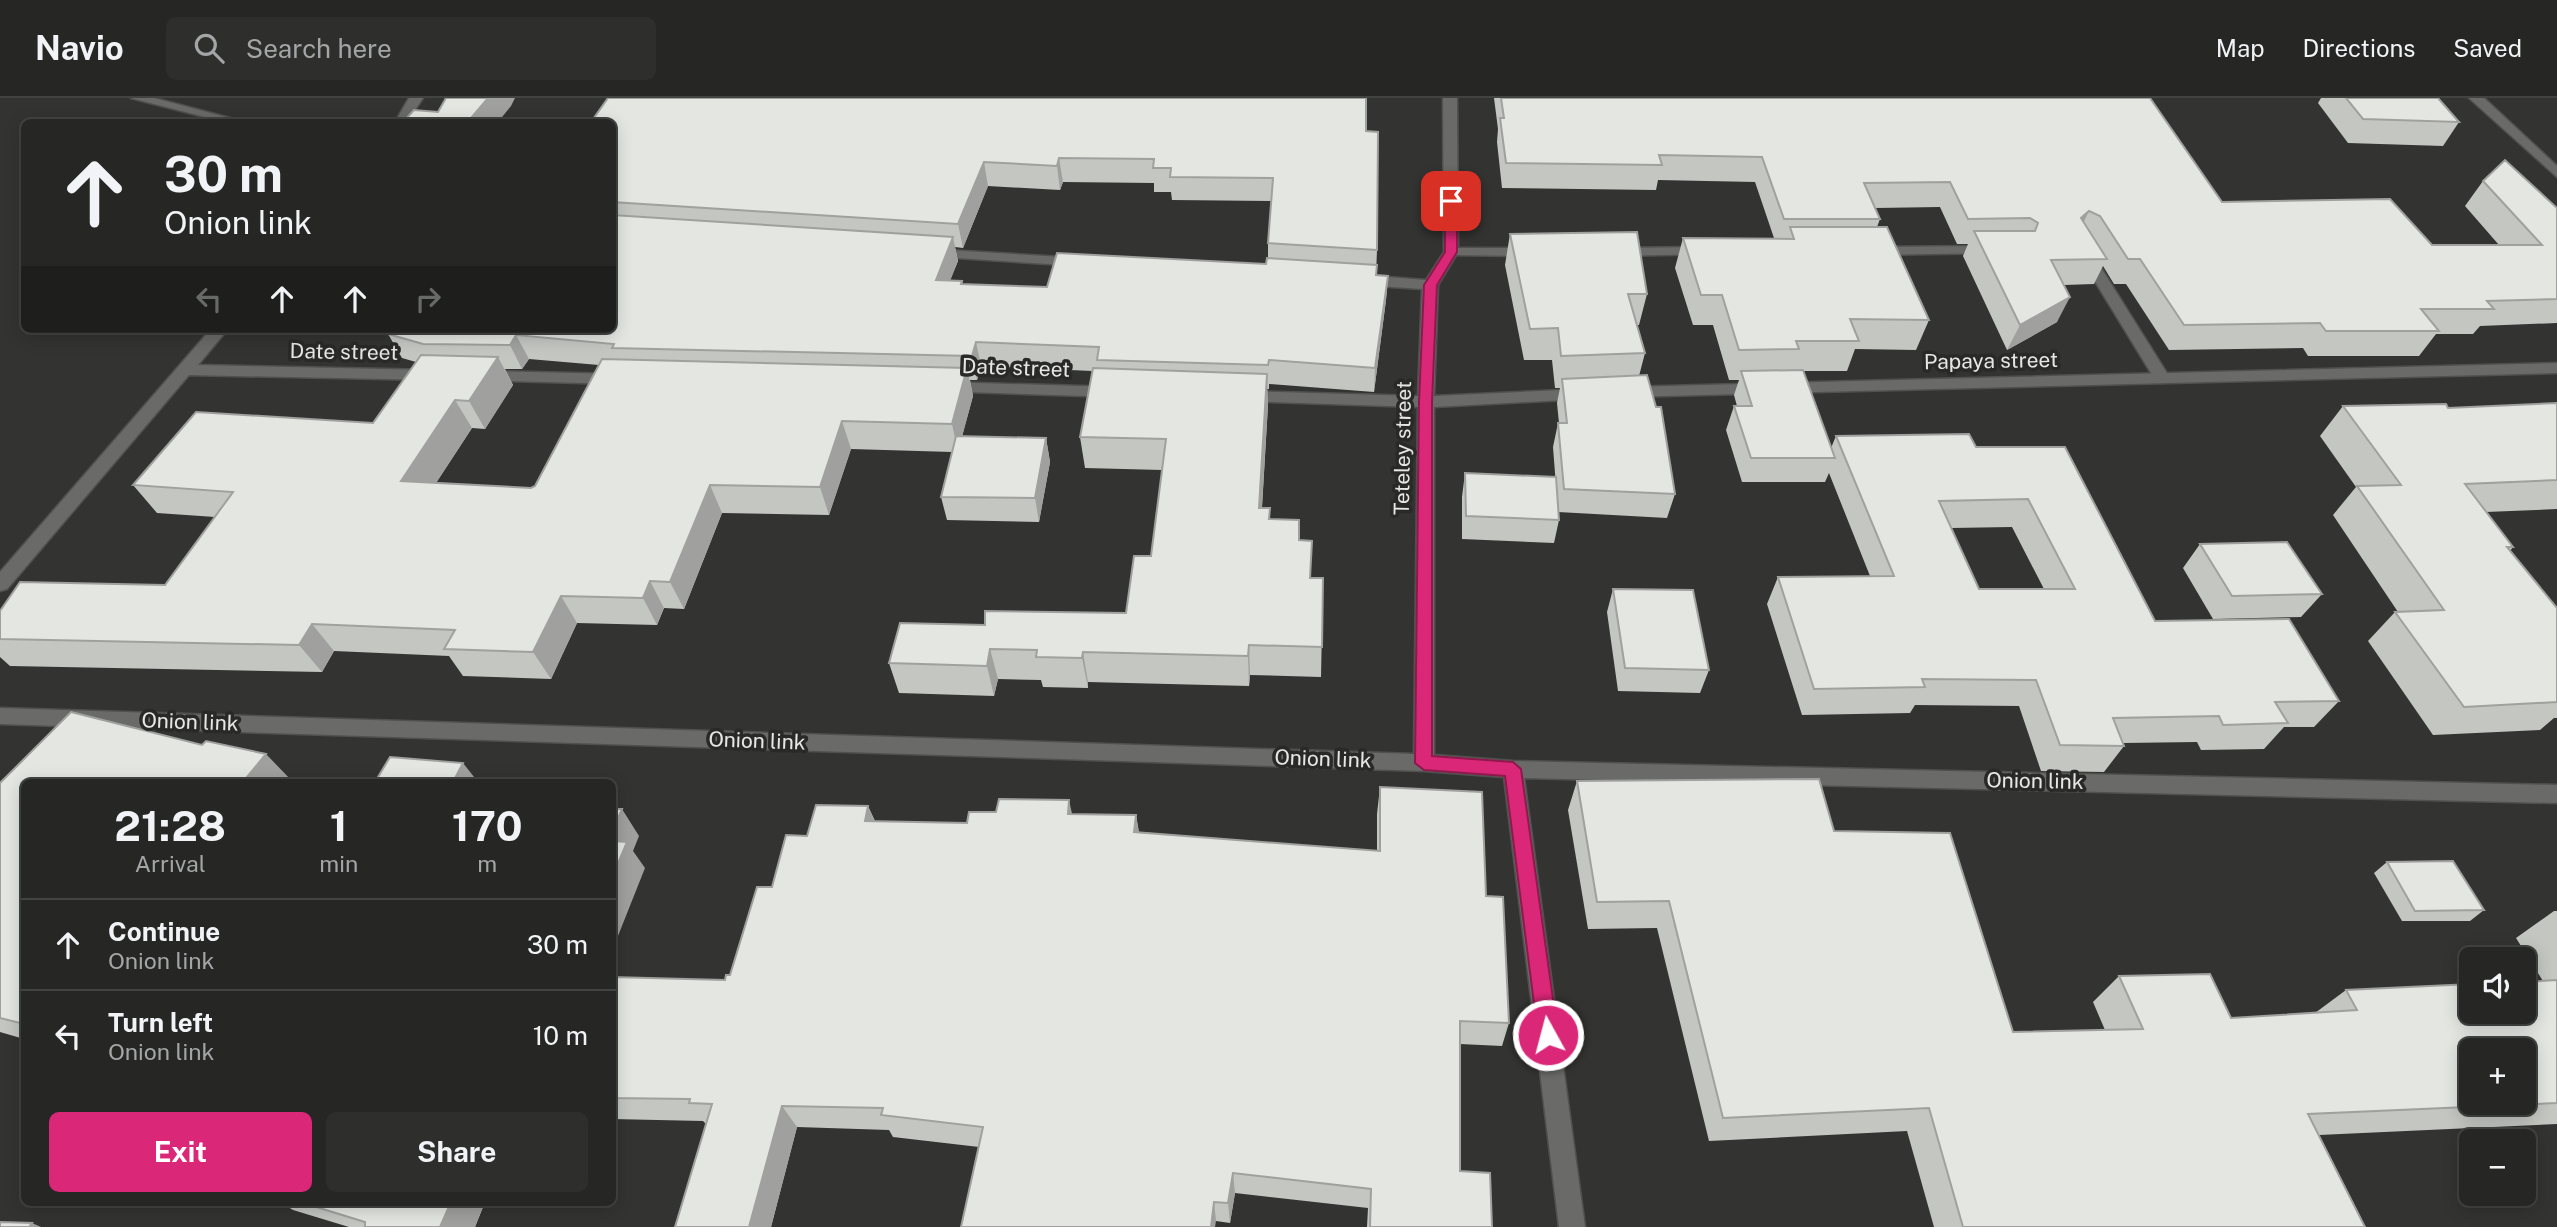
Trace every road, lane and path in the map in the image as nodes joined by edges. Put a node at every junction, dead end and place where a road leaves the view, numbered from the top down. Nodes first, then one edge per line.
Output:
1 (138, 98) edge
2 (416, 98) edge
3 (1450, 98) edge
4 (2476, 98) edge
5 (226, 119) edge
6 (403, 119) edge
7 (2557, 173) edge
8 (2078, 242) edge
9 (2004, 250) edge
10 (1728, 251) edge
11 (1852, 251) edge
12 (918, 252) edge
13 (1451, 252) junction
14 (1548, 252) edge
15 (1603, 252) edge
16 (1098, 264) edge
17 (1347, 279) edge
18 (1430, 285) junction
19 (217, 333) edge
20 (2557, 368) edge
21 (185, 370) junction
22 (2162, 378) junction
23 (639, 379) edge
24 (928, 386) edge
25 (1135, 393) edge
26 (1232, 396) edge
27 (1426, 402) junction
28 (0, 584) edge
29 (0, 716) edge
30 (1424, 763) junction
31 (1513, 769) junction
32 (2557, 794) edge
33 (1572, 1227) edge

1 - 5 street
2 - 6 street
3 - 13 street
4 - 7 street
8 - 22 street
9 - 11 street
10 - 15 street
12 - 16 street
13 - 14 street
13 - 18 street
17 - 18 street
18 - 27 street, Teteley street
19 - 21 street
20 - 22 street, Papaya street
21 - 23 street, Date street
21 - 28 street
22 - 27 street, Papaya street
24 - 25 street, Date street
26 - 27 street
27 - 30 street, Teteley street
29 - 30 street, Onion link
30 - 31 street, Onion link
31 - 32 street, Onion link
31 - 33 street

